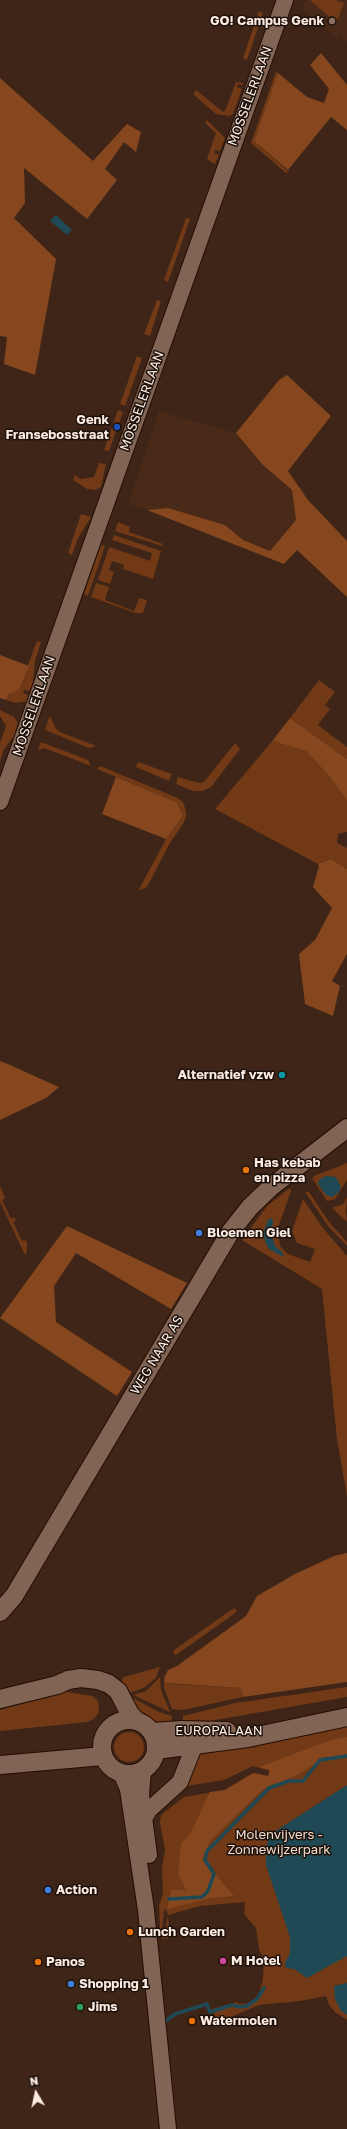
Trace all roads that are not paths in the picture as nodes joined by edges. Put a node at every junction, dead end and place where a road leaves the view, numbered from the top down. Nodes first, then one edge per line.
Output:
1 (284, 0) edge
2 (0, 802) edge
3 (347, 1128) edge
4 (0, 1612) edge
5 (57, 1685) junction
6 (0, 1699) edge
7 (347, 1717) edge
8 (137, 1722) junction
9 (113, 1725) junction
10 (286, 1731) junction
11 (152, 1732) junction
12 (195, 1744) junction
13 (103, 1750) junction
14 (156, 1750) junction
15 (0, 1756) edge
16 (0, 1765) edge
17 (143, 1770) junction
18 (121, 1773) junction
19 (144, 1819) junction
20 (146, 1910) junction
21 (168, 2129) edge

1 - 2 street, MOSSELERLAAN
3 - 4 main road, WEG NAAR AS
5 - 6 main road
5 - 8 main road
5 - 9 main road
7 - 10 main road, EUROPALAAN
8 - 9 main road
8 - 11 main road
9 - 13 main road
10 - 11 main road, EUROPALAAN
10 - 12 main road, EUROPALAAN
11 - 14 main road
12 - 14 main road, EUROPALAAN
12 - 19 street
13 - 15 main road
13 - 16 main road
13 - 18 main road
14 - 17 main road
17 - 18 main road
17 - 19 street
18 - 20 street
19 - 20 street
20 - 21 street

